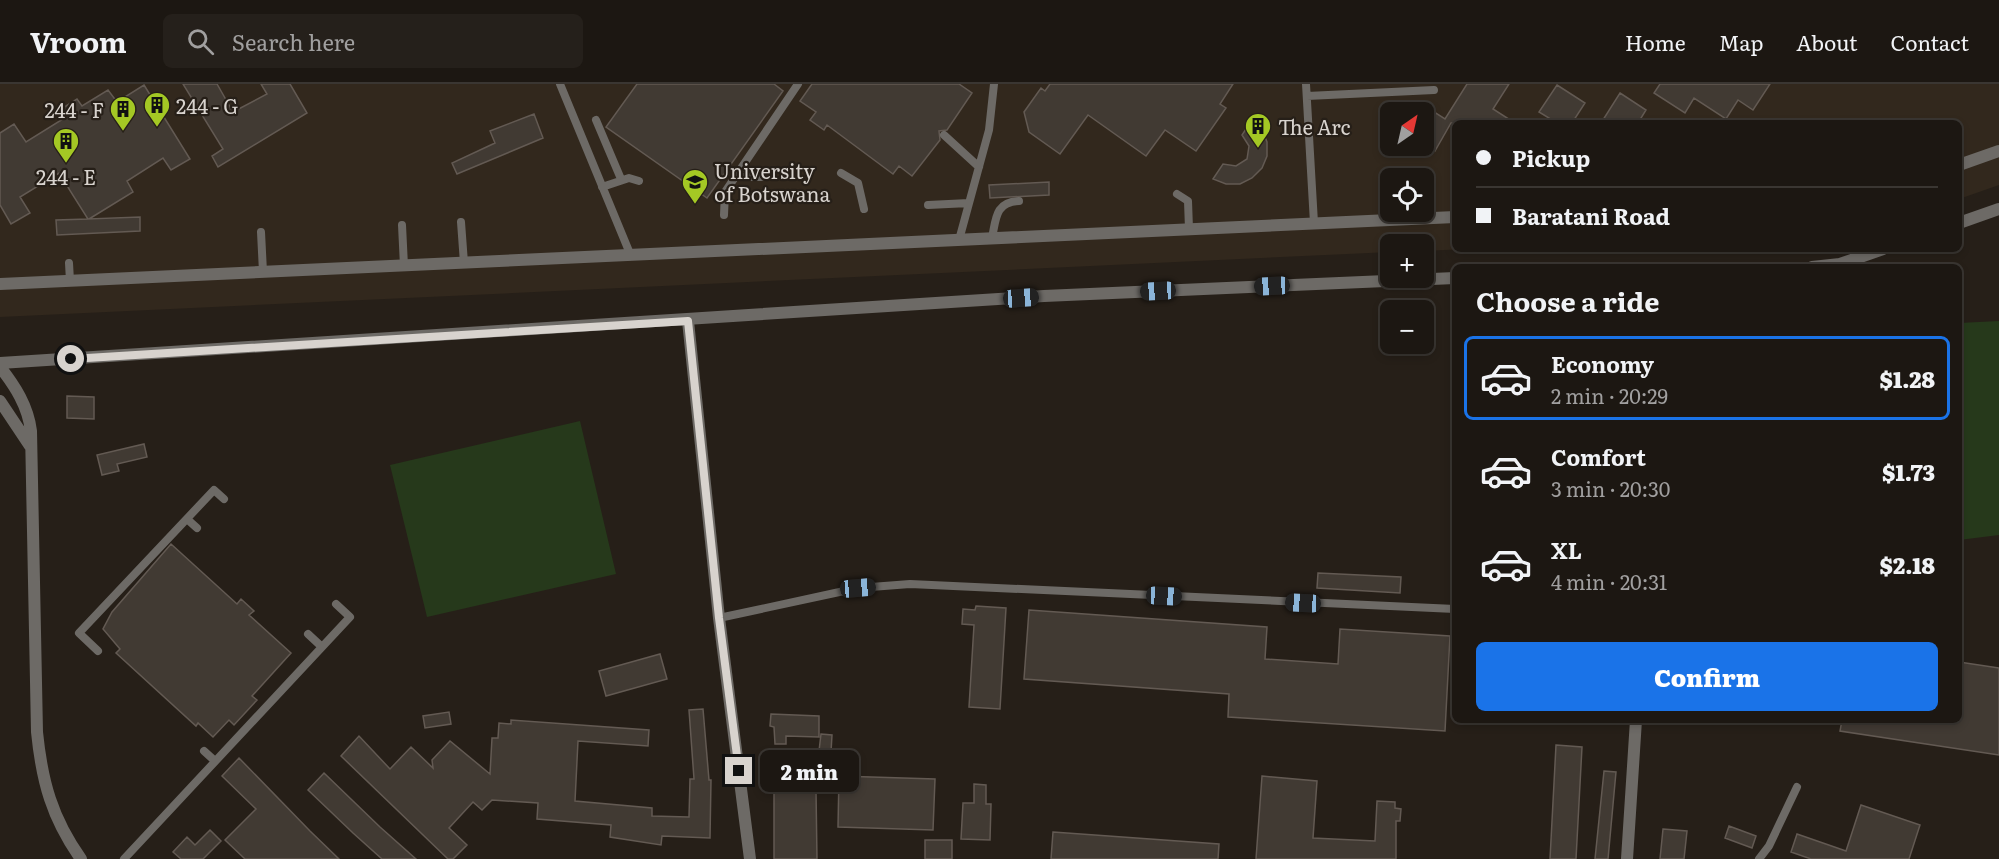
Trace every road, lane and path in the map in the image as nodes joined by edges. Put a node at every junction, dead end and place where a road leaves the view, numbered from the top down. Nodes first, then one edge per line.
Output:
1 (560, 84) edge
2 (798, 84) edge
3 (994, 84) edge
4 (1306, 84) edge
5 (1434, 90) dead end
6 (1307, 96) junction
7 (596, 120) dead end
8 (944, 135) dead end
9 (1999, 151) edge
10 (1962, 164) edge
11 (979, 166) junction
12 (841, 173) dead end
13 (736, 177) junction
14 (761, 177) dead end
15 (621, 179) junction
16 (639, 181) dead end
17 (602, 186) junction
18 (1177, 194) dead end
19 (1019, 201) dead end
20 (969, 203) junction
21 (928, 206) dead end
22 (864, 209) dead end
23 (1999, 209) edge
24 (724, 215) dead end
25 (1452, 217) edge
26 (462, 222) dead end
27 (1962, 222) edge
28 (1314, 223) junction
29 (402, 225) dead end
30 (1189, 229) junction
31 (261, 232) dead end
32 (992, 238) junction
33 (959, 240) junction
34 (1874, 252) edge
35 (631, 256) junction
36 (69, 262) dead end
37 (464, 263) junction
38 (1840, 264) edge
39 (404, 266) junction
40 (263, 272) junction
41 (1452, 278) edge
42 (70, 281) junction
43 (0, 284) edge
44 (688, 321) junction
45 (0, 365) edge
46 (0, 400) edge
47 (31, 447) junction
48 (224, 499) dead end
49 (187, 519) junction
50 (196, 528) dead end
51 (336, 604) dead end
52 (1452, 609) edge
53 (719, 618) junction
54 (308, 634) dead end
55 (322, 647) junction
56 (98, 651) dead end
57 (1636, 723) edge
58 (204, 751) dead end
59 (215, 761) junction
60 (1797, 787) dead end
61 (81, 859) edge
62 (124, 859) edge
63 (750, 859) edge
64 (1627, 859) edge
65 (1759, 859) edge

1 - 17 lane
2 - 13 lane
3 - 11 lane
4 - 6 lane
5 - 6 lane
6 - 28 lane
7 - 15 lane
8 - 11 lane
9 - 10 street
11 - 20 lane
12 - 22 lane
13 - 14 lane
13 - 24 lane
15 - 16 lane
15 - 17 lane
17 - 35 lane
18 - 30 lane
19 - 32 lane
20 - 21 lane
20 - 33 lane
23 - 27 street
25 - 28 street
26 - 37 lane
28 - 30 street
29 - 39 lane
30 - 32 street
31 - 40 lane
32 - 33 street
33 - 35 street
34 - 38 street
35 - 37 street
36 - 42 lane
37 - 39 street
39 - 40 street
40 - 42 street
41 - 44 street
42 - 43 street
44 - 45 street
44 - 53 street
45 - 47 street
46 - 47 street
47 - 61 street
48 - 49 lane
49 - 50 lane
49 - 56 lane
51 - 55 lane
52 - 53 lane
53 - 63 street
54 - 55 lane
55 - 59 lane
57 - 64 street
58 - 59 lane
59 - 62 lane
60 - 65 lane

